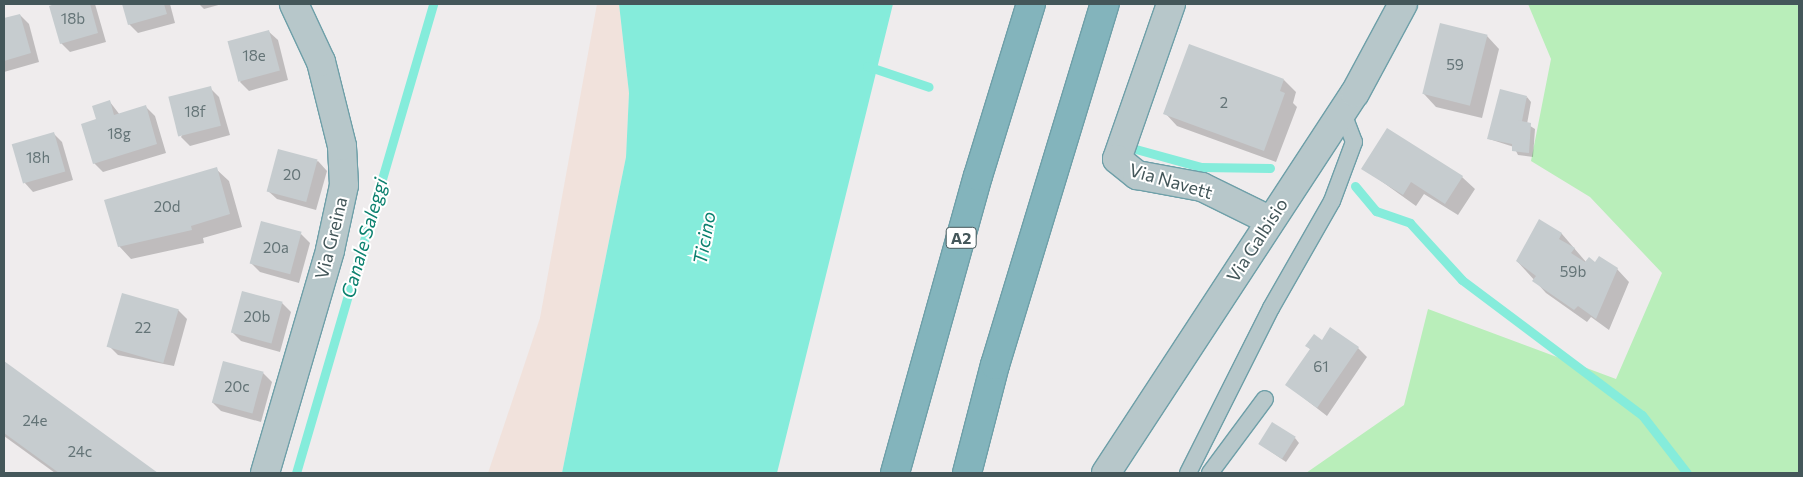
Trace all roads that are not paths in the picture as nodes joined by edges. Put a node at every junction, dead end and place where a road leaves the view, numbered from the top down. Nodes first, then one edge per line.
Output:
1 (294, 4) edge
2 (1032, 4) edge
3 (1105, 4) edge
4 (1172, 4) edge
5 (1404, 4) edge
6 (1342, 111) junction
7 (1269, 220) junction
8 (1265, 399) dead end
9 (265, 473) edge
10 (895, 473) edge
11 (967, 473) edge
12 (1106, 473) edge
13 (1188, 473) edge
14 (1210, 473) edge

1 - 9 street, Via Greina
2 - 10 highway, A2
3 - 11 highway
4 - 7 street, Via Navett
5 - 6 street, Via Galbisio
6 - 7 street, Via Galbisio
6 - 13 lane
7 - 12 street, Via Galbisio
8 - 14 lane

